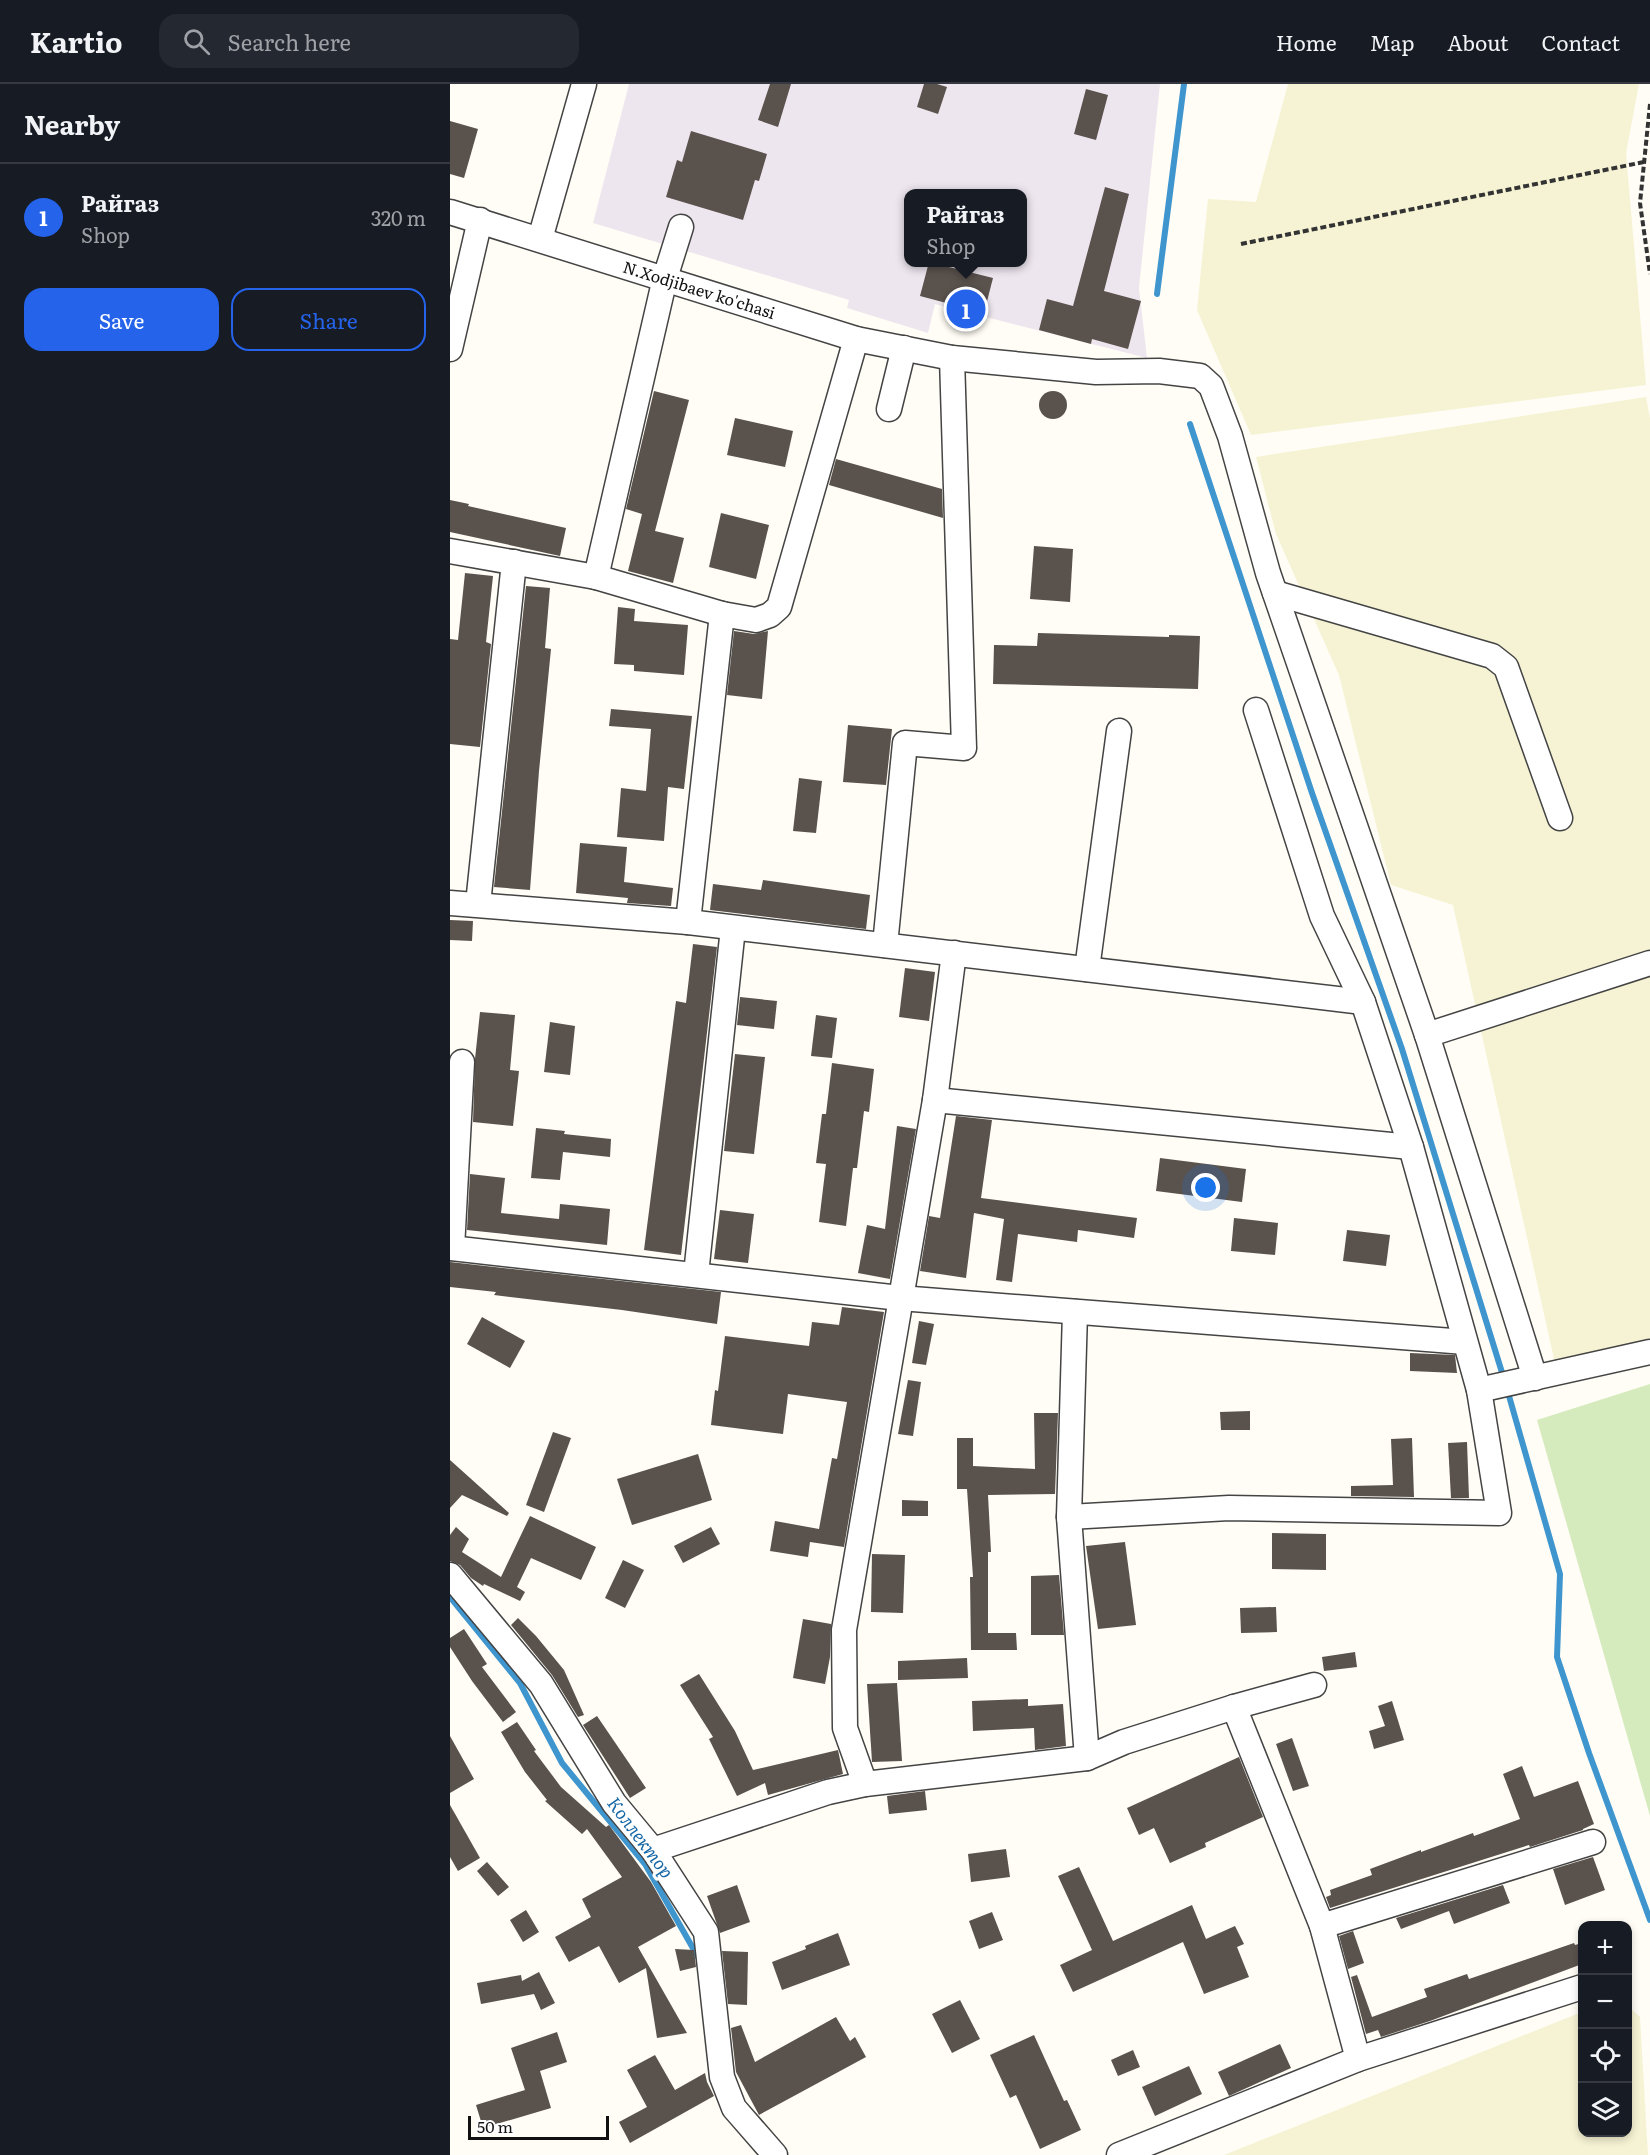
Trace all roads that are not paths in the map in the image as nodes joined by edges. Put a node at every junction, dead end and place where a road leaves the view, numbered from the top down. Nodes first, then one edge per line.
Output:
1 (584, 84) edge
2 (450, 212) edge
3 (480, 220) junction
4 (681, 227) dead end
5 (540, 239) junction
6 (665, 278) junction
7 (856, 339) junction
8 (904, 348) junction
9 (450, 349) edge
10 (952, 357) junction
11 (889, 409) dead end
12 (450, 550) edge
13 (514, 562) junction
14 (596, 578) junction
15 (1275, 593) junction
16 (722, 614) junction
17 (1256, 710) dead end
18 (1119, 731) dead end
19 (1560, 818) dead end
20 (450, 903) edge
21 (478, 904) junction
22 (688, 922) junction
23 (733, 928) junction
24 (885, 945) junction
25 (954, 953) junction
26 (1650, 963) edge
27 (1087, 969) junction
28 (1363, 1002) junction
29 (1426, 1035) junction
30 (462, 1062) dead end
31 (935, 1100) junction
32 (1411, 1147) junction
33 (451, 1248) edge
34 (696, 1274) junction
35 (900, 1298) junction
36 (1075, 1312) junction
37 (1464, 1342) junction
38 (1650, 1352) edge
39 (1506, 1384) junction
40 (1069, 1517) junction
41 (450, 1575) edge
42 (1314, 1685) dead end
43 (1234, 1707) junction
44 (1087, 1758) junction
45 (865, 1784) junction
46 (1593, 1842) dead end
47 (653, 1850) junction
48 (1322, 1926) junction
49 (1578, 1989) edge
50 (1358, 2059) junction
51 (775, 2155) edge
52 (1119, 2155) edge

1 - 5 street
2 - 3 street, N.Xodjibaev ko'chasi
3 - 5 street, N.Xodjibaev ko'chasi
3 - 9 street
4 - 6 street
5 - 6 street, N.Xodjibaev ko'chasi
6 - 7 street, N.Xodjibaev ko'chasi
6 - 14 street
7 - 8 street, N.Xodjibaev ko'chasi
7 - 16 street
8 - 10 street, N.Xodjibaev ko'chasi
8 - 11 street
10 - 15 street, N.Xodjibaev ko'chasi
10 - 24 street
12 - 13 street
13 - 14 street
13 - 21 street
14 - 16 street
15 - 19 street
15 - 29 street, N.Xodjibaev ko'chasi
16 - 22 street
17 - 28 street
18 - 27 street
20 - 21 street
21 - 22 street
22 - 23 street
23 - 24 street
23 - 34 street
24 - 25 street
25 - 27 street
25 - 31 street
26 - 29 street
27 - 28 street
28 - 32 street
29 - 39 street, N.Xodjibaev ko'chasi
30 - 33 street
31 - 32 street
31 - 35 street
32 - 37 street
33 - 34 street
34 - 35 street
35 - 36 street
35 - 45 street
36 - 37 street
36 - 40 street
37 - 39 street
38 - 39 street
39 - 40 street
40 - 44 street
41 - 47 street
42 - 43 street
43 - 44 street
43 - 48 street
44 - 45 street
45 - 47 street
46 - 48 street
47 - 51 street
48 - 50 street
49 - 50 street
50 - 52 street

